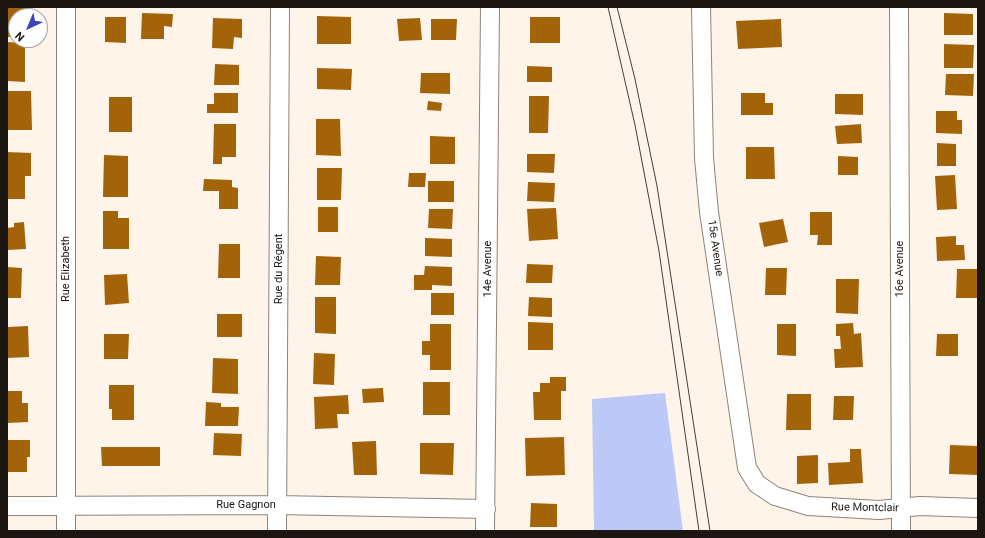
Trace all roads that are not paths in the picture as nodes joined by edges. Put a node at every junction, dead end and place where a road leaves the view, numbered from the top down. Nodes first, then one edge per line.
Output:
1 (66, 7) edge
2 (280, 7) edge
3 (490, 7) edge
4 (701, 7) edge
5 (899, 7) edge
6 (757, 484) joint
7 (277, 505) junction
8 (7, 506) edge
9 (66, 506) junction
10 (978, 508) edge
11 (486, 509) junction
12 (901, 509) junction
13 (66, 531) edge
14 (277, 531) edge
15 (485, 531) edge
16 (901, 531) edge

1 - 9 street, Rue Elizabeth
2 - 7 street, Rue du Régent
3 - 11 street, 14e Avenue
4 - 6 street, 15e Avenue
5 - 12 street, 16e Avenue
6 - 12 street, Rue Montclair
7 - 9 street, Rue Gagnon
7 - 11 street, Rue Gagnon
7 - 14 street, Rue du Régent
8 - 9 street, Rue Gagnon
9 - 13 street, Rue Elizabeth
10 - 12 street, Rue Montclair
11 - 15 street, 14e Avenue
12 - 16 street, 16e Avenue

